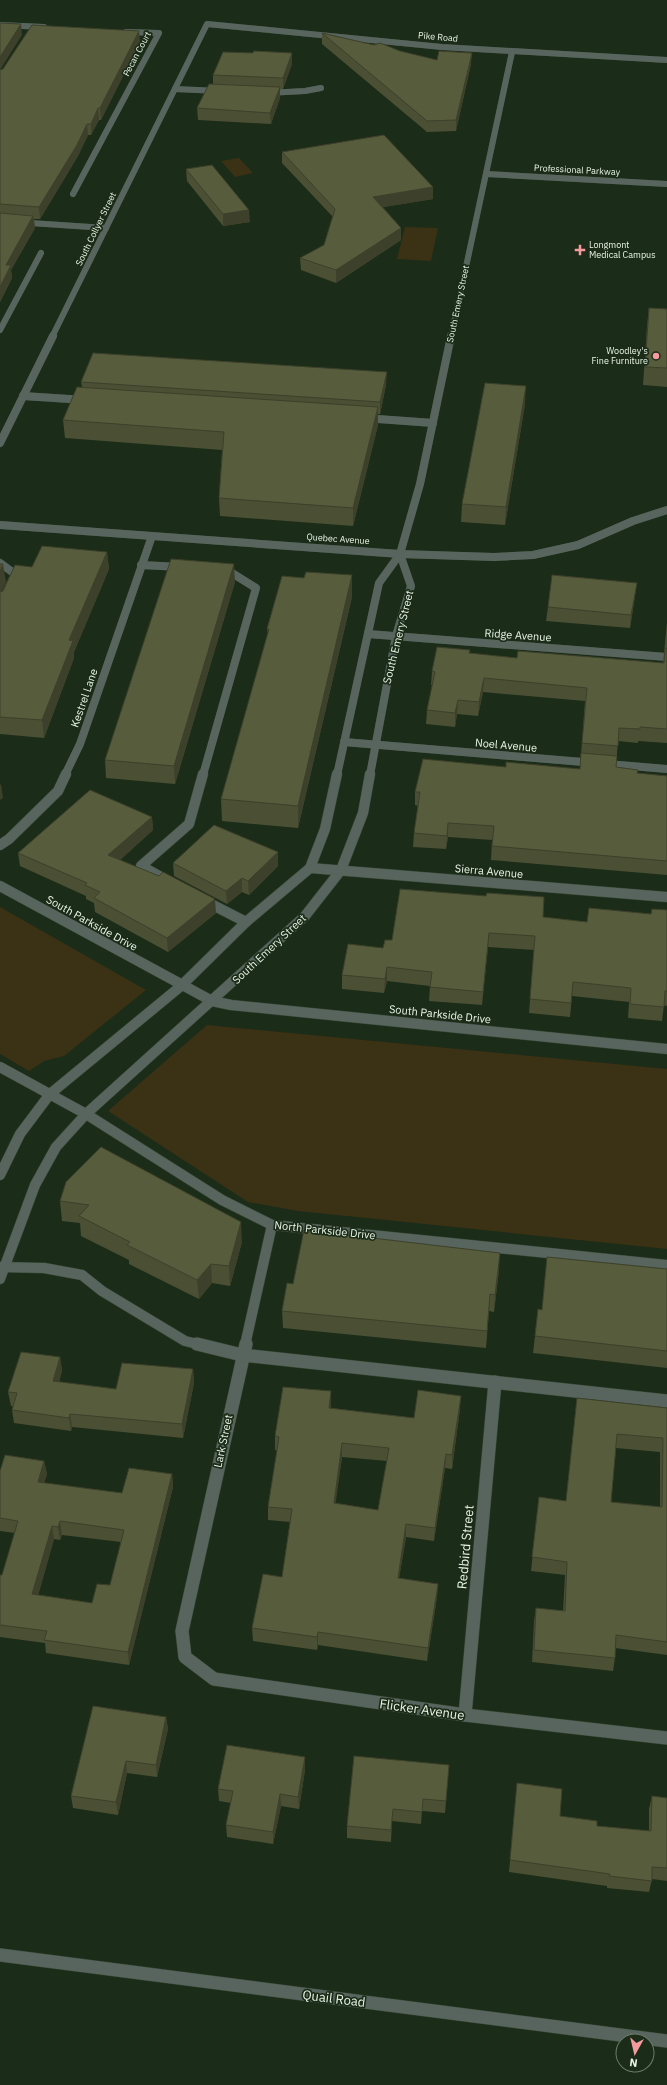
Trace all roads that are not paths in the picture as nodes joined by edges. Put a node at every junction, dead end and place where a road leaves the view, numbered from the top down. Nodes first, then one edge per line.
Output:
1 (207, 24) joint
2 (0, 25) edge
3 (33, 27) junction
4 (49, 28) edge
5 (120, 31) edge
6 (29, 33) edge
7 (512, 52) junction
8 (667, 60) edge
9 (321, 88) dead end
10 (175, 89) junction
11 (229, 91) edge
12 (259, 93) edge
13 (486, 174) junction
14 (667, 184) edge
15 (73, 194) dead end
16 (0, 221) edge
17 (106, 228) junction
18 (41, 253) dead end
19 (0, 330) edge
20 (23, 396) junction
21 (91, 401) edge
22 (353, 418) edge
23 (433, 423) junction
24 (0, 443) edge
25 (667, 510) edge
26 (0, 525) edge
27 (152, 536) junction
28 (400, 554) junction
29 (0, 563) edge
30 (141, 565) junction
31 (188, 568) edge
32 (212, 569) edge
33 (0, 606) edge
34 (368, 634) junction
35 (396, 636) junction
36 (667, 657) edge
37 (344, 742) junction
38 (374, 744) junction
39 (667, 769) edge
40 (0, 845) edge
41 (310, 868) junction
42 (341, 870) junction
43 (0, 886) edge
44 (182, 888) edge
45 (195, 895) edge
46 (667, 897) edge
47 (246, 922) junction
48 (177, 984) junction
49 (212, 1002) junction
50 (667, 1050) edge
51 (0, 1067) edge
52 (50, 1094) junction
53 (86, 1114) junction
54 (0, 1175) edge
55 (272, 1225) junction
56 (667, 1265) edge
57 (2, 1267) edge
58 (0, 1279) edge
59 (242, 1355) junction
60 (495, 1382) junction
61 (667, 1401) edge
62 (185, 1657) joint
63 (465, 1715) junction
64 (667, 1738) edge
65 (0, 1955) edge
66 (667, 2041) edge

1 - 7 street, Pike Road
1 - 10 street, South Collyer Street
2 - 3 street
3 - 4 street
3 - 6 street
5 - 15 street, Pecan Court
7 - 8 street, Pike Road
7 - 13 street, South Emery Street
9 - 12 street
10 - 11 street
10 - 17 street, South Collyer Street
13 - 14 street, Professional Parkway
13 - 23 street, South Emery Street
16 - 17 street
17 - 20 street, South Collyer Street
18 - 19 street
20 - 21 street
20 - 24 street, South Collyer Street
22 - 23 street
23 - 28 street, South Emery Street
25 - 28 street, Quebec Avenue
26 - 27 street, Quebec Avenue
27 - 28 street, Quebec Avenue
27 - 30 street, Kestrel Lane
28 - 34 street, South Emery Street
28 - 35 street, South Emery Street
29 - 33 street
30 - 31 street
30 - 40 street, Kestrel Lane
32 - 44 street
34 - 35 street, Ridge Avenue
34 - 37 street, South Emery Street
35 - 36 street, Ridge Avenue
35 - 38 street, South Emery Street
37 - 38 street, Noel Avenue
37 - 41 street, South Emery Street
38 - 39 street, Noel Avenue
38 - 42 street, South Emery Street
41 - 42 street, Sierra Avenue
41 - 47 street, South Emery Street
42 - 46 street, Sierra Avenue
42 - 49 street, South Emery Street
43 - 48 street, South Parkside Drive
45 - 47 street
47 - 48 street, South Emery Street
48 - 49 street, South Parkside Drive
48 - 52 street, South Emery Street
49 - 50 street, South Parkside Drive
49 - 53 street, South Emery Street
51 - 52 street, North Parkside Drive
52 - 53 street, North Parkside Drive
52 - 54 street, South Emery Street
53 - 55 street, North Parkside Drive
53 - 57 street, South Emery Street
55 - 56 street, North Parkside Drive
55 - 59 street, Lark Street
57 - 58 street, South Emery Street
57 - 59 street
59 - 60 street
59 - 62 street, Lark Street
60 - 61 street
60 - 63 street, Redbird Street
62 - 63 street, Flicker Avenue
63 - 64 street, Flicker Avenue
65 - 66 street, Quail Road

